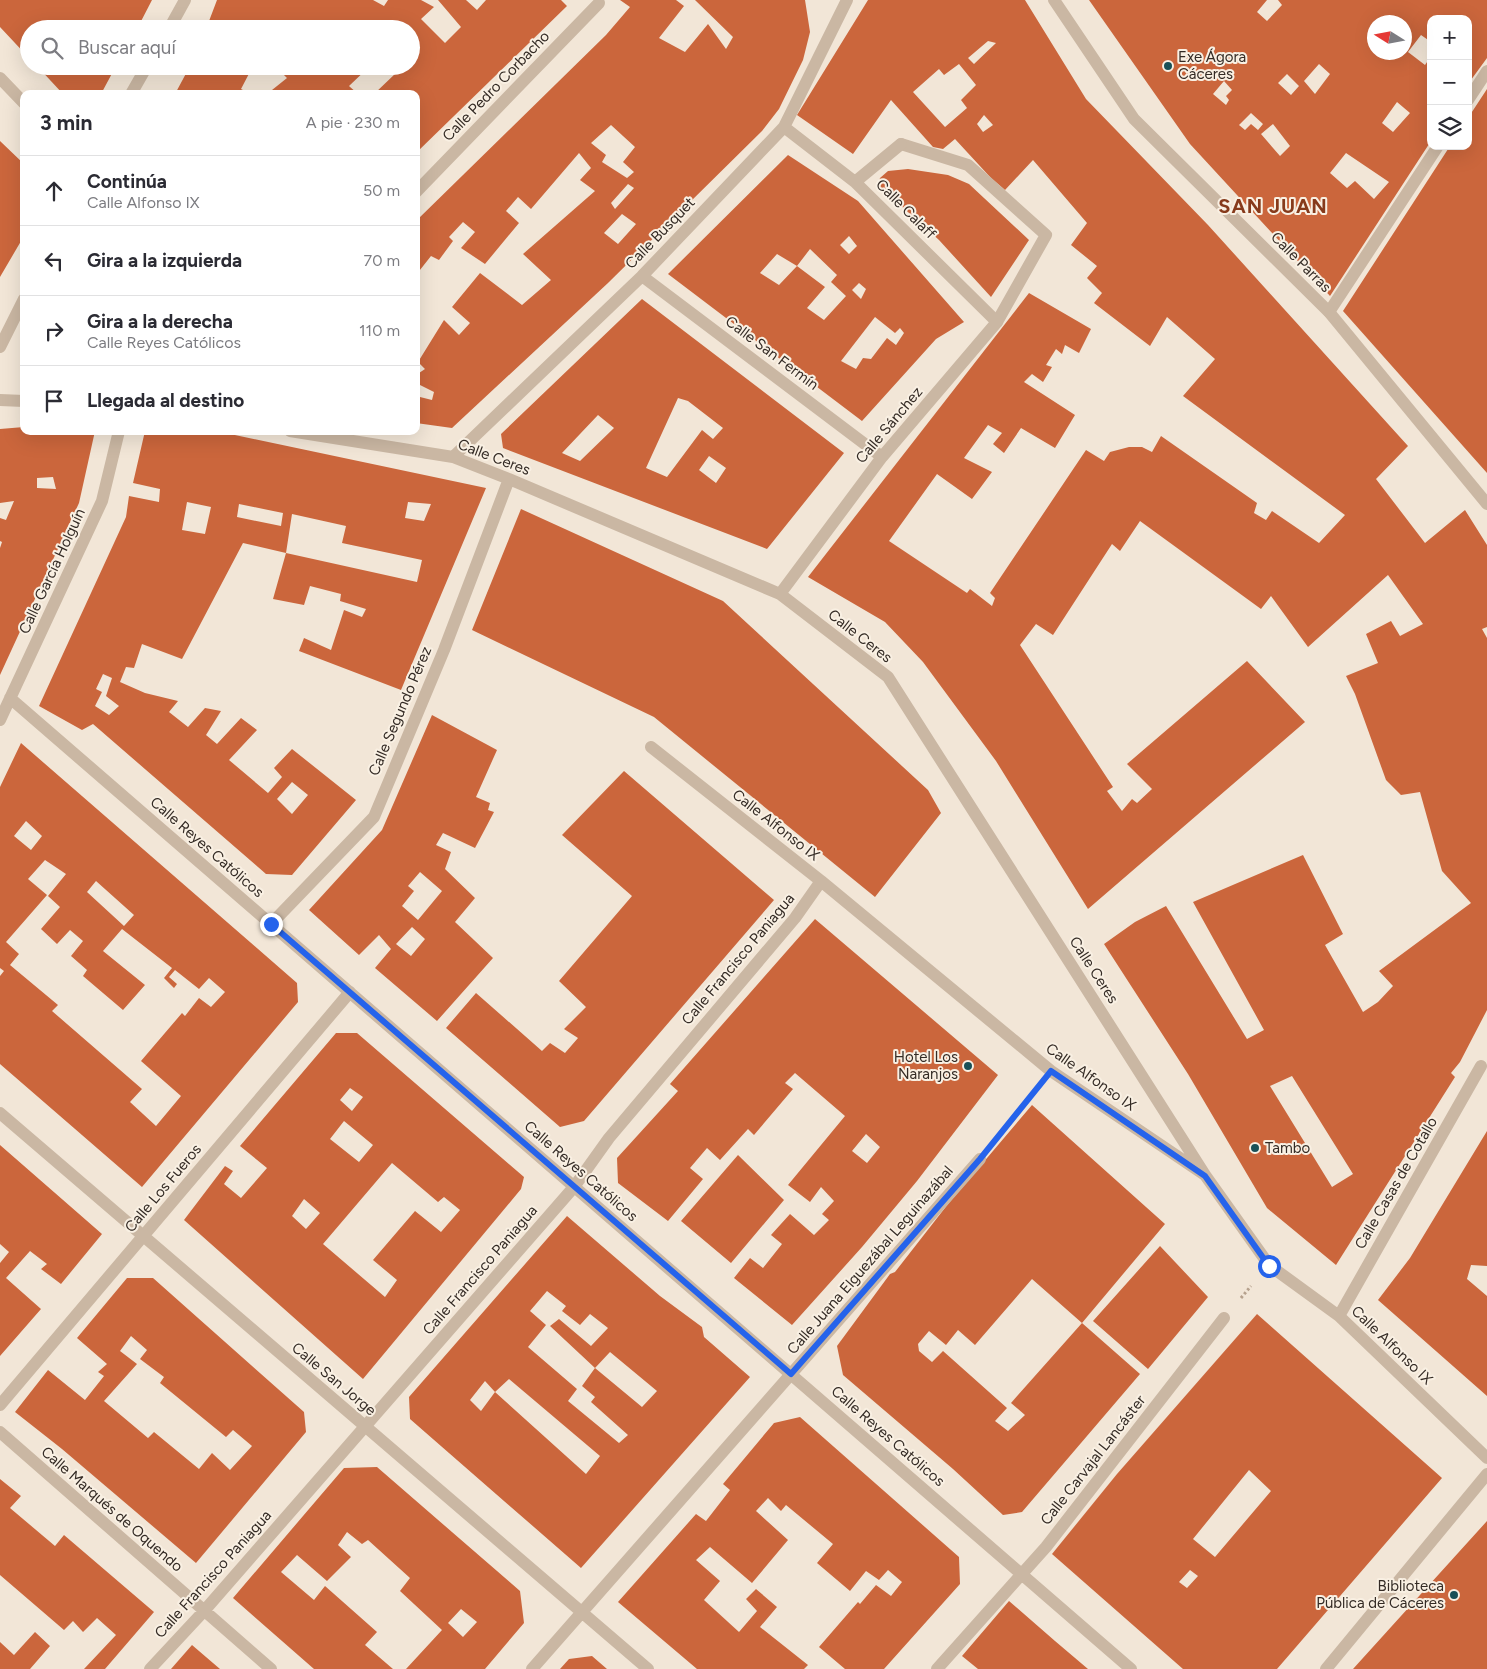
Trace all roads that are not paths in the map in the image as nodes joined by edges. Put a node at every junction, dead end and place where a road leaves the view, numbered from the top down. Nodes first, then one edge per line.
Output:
1 (185, 0) edge
2 (847, 0) edge
3 (1054, 0) edge
4 (599, 3) dead end
5 (174, 20) edge
6 (1487, 71) edge
7 (142, 75) edge
8 (0, 78) edge
9 (133, 90) edge
10 (1472, 94) edge
11 (20, 99) edge
12 (784, 128) junction
13 (1435, 150) edge
14 (855, 182) junction
15 (420, 188) edge
16 (642, 276) junction
17 (20, 307) edge
18 (1329, 312) junction
19 (998, 322) junction
20 (0, 347) edge
21 (0, 400) edge
22 (20, 401) edge
23 (118, 435) edge
24 (314, 435) edge
25 (882, 457) junction
26 (454, 458) junction
27 (509, 479) junction
28 (1487, 504) edge
29 (780, 594) junction
30 (10, 698) junction
31 (0, 720) edge
32 (651, 747) dead end
33 (821, 882) junction
34 (271, 924) junction
35 (350, 992) junction
36 (1481, 1066) dead end
37 (0, 1113) edge
38 (980, 1159) road end
39 (1205, 1176) junction
40 (574, 1187) junction
41 (142, 1237) junction
42 (1338, 1316) junction
43 (1224, 1318) road end
44 (791, 1374) junction
45 (0, 1405) edge
46 (364, 1427) junction
47 (0, 1432) edge
48 (1487, 1458) edge
49 (1487, 1474) edge
50 (1021, 1574) junction
51 (204, 1611) junction
52 (582, 1612) junction
53 (150, 1669) edge
54 (271, 1669) edge
55 (532, 1669) edge
56 (648, 1669) edge
57 (937, 1669) edge
58 (1131, 1669) edge
59 (1326, 1669) edge

1 - 5 street
2 - 12 street, Calle Busquet
3 - 18 street, Calle Parras
4 - 15 street, Calle Pedro Corbacho
6 - 10 street
7 - 9 street
8 - 11 street
12 - 14 street, Calle Calaff
12 - 16 street, Calle Busquet
13 - 18 street
14 - 19 street, Calle Calaff
14 - 19 street, Calle Sánchez
16 - 25 street, Calle San Fermín
16 - 26 street, Calle Busquet
17 - 20 street
18 - 28 street, Calle Parras
19 - 25 street, Calle Sánchez
21 - 22 street
23 - 30 street, Calle García Holguín
24 - 26 street, Calle Ceres
25 - 29 street, Calle Sánchez
26 - 27 street, Calle Ceres
27 - 29 street, Calle Ceres
27 - 34 street, Calle Segundo Pérez
29 - 39 street, Calle Ceres
30 - 31 street, Calle García Holguín
30 - 34 street, Calle Reyes Católicos
32 - 33 street, Calle Alfonso IX
33 - 39 street, Calle Alfonso IX
33 - 40 street, Calle Francisco Paniagua
34 - 35 street, Calle Reyes Católicos
35 - 40 street, Calle Reyes Católicos
35 - 41 street, Calle Los Fueros
36 - 42 street, Calle Casas de Cotallo
37 - 41 street, Calle San Jorge
38 - 44 street, Calle Juana Elguezábal Leguinazábal
39 - 42 street, Calle Alfonso IX
40 - 44 street, Calle Reyes Católicos
40 - 46 street, Calle Francisco Paniagua
41 - 45 street, Calle Los Fueros
41 - 46 street, Calle San Jorge
42 - 48 street, Calle Alfonso IX
43 - 50 street, Calle Carvajal Lancáster
44 - 50 street, Calle Reyes Católicos
44 - 52 street, Calle Juana Elguezábal Leguinazábal
46 - 51 street, Calle Francisco Paniagua
46 - 52 street, Calle San Jorge
47 - 51 street, Calle Marqués de Oquendo
49 - 59 street
50 - 57 street, Calle Carvajal Lancáster
50 - 58 street, Calle Reyes Católicos
51 - 53 street, Calle Francisco Paniagua
51 - 54 street, Calle Marqués de Oquendo
52 - 55 street, Calle Juana Elguezábal Leguinazábal
52 - 56 street, Calle San Jorge

